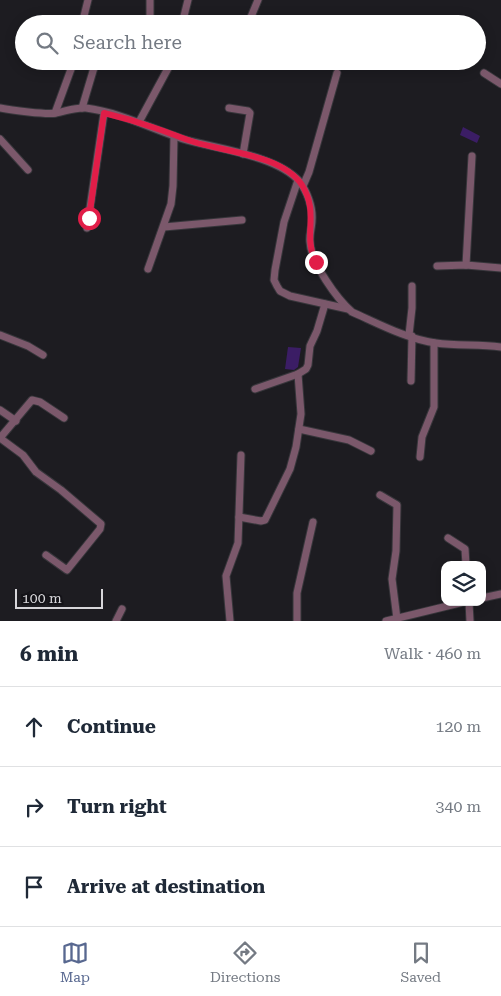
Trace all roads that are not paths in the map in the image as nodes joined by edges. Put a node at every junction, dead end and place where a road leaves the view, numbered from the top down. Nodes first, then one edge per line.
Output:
1 (88, 0) edge
2 (150, 0) edge
3 (188, 0) edge
4 (258, 0) edge
5 (84, 15) edge
6 (150, 15) edge
7 (184, 15) edge
8 (252, 15) edge
9 (71, 70) edge
10 (93, 70) edge
11 (167, 70) edge
12 (337, 73) dead end
13 (484, 73) dead end
14 (501, 84) edge
15 (0, 108) edge
16 (82, 108) junction
17 (229, 108) dead end
18 (55, 113) junction
19 (104, 113) junction
20 (139, 122) junction
21 (174, 136) junction
22 (0, 139) edge
23 (243, 154) junction
24 (472, 156) dead end
25 (28, 170) dead end
26 (298, 180) junction
27 (303, 186) junction
28 (242, 220) dead end
29 (164, 227) junction
30 (88, 228) dead end
31 (466, 265) junction
32 (437, 266) dead end
33 (501, 268) edge
34 (148, 269) dead end
35 (412, 286) dead end
36 (325, 304) junction
37 (349, 309) junction
38 (0, 336) edge
39 (410, 336) junction
40 (434, 343) junction
41 (501, 347) edge
42 (43, 355) dead end
43 (298, 374) junction
44 (411, 381) dead end
45 (255, 389) dead end
46 (0, 410) edge
47 (64, 418) dead end
48 (16, 420) junction
49 (299, 429) junction
50 (371, 451) dead end
51 (241, 455) dead end
52 (420, 457) dead end
53 (380, 495) dead end
54 (239, 517) junction
55 (313, 522) dead end
56 (448, 538) dead end
57 (46, 555) dead end
58 (466, 561) edge
59 (501, 594) edge
60 (486, 597) edge
61 (448, 606) edge
62 (468, 606) edge
63 (122, 609) dead end
64 (398, 619) junction
65 (116, 621) edge
66 (230, 621) edge
67 (297, 621) edge
68 (386, 621) edge
69 (470, 621) edge

1 - 5 street
2 - 6 street
3 - 7 street
4 - 8 street
9 - 18 street
10 - 16 street
11 - 20 street
12 - 27 street
13 - 14 street
15 - 18 street
16 - 18 street
16 - 19 street
17 - 23 street
19 - 20 street
19 - 30 street
20 - 21 street
21 - 23 street
21 - 29 street
22 - 25 street
23 - 26 street
24 - 31 street
26 - 27 street
26 - 36 street
27 - 37 street
28 - 29 street
29 - 34 street
31 - 32 street
31 - 33 street
35 - 39 street
36 - 37 street
36 - 43 street
37 - 39 street
38 - 42 street
39 - 40 street
39 - 44 street
40 - 41 street
40 - 52 street
43 - 45 street
43 - 49 street
46 - 48 street
47 - 48 street
48 - 57 street
49 - 50 street
49 - 54 street
51 - 54 street
53 - 64 street
54 - 66 street
55 - 67 street
56 - 58 street
59 - 60 street
61 - 64 street
62 - 69 street
63 - 65 street
64 - 68 street

